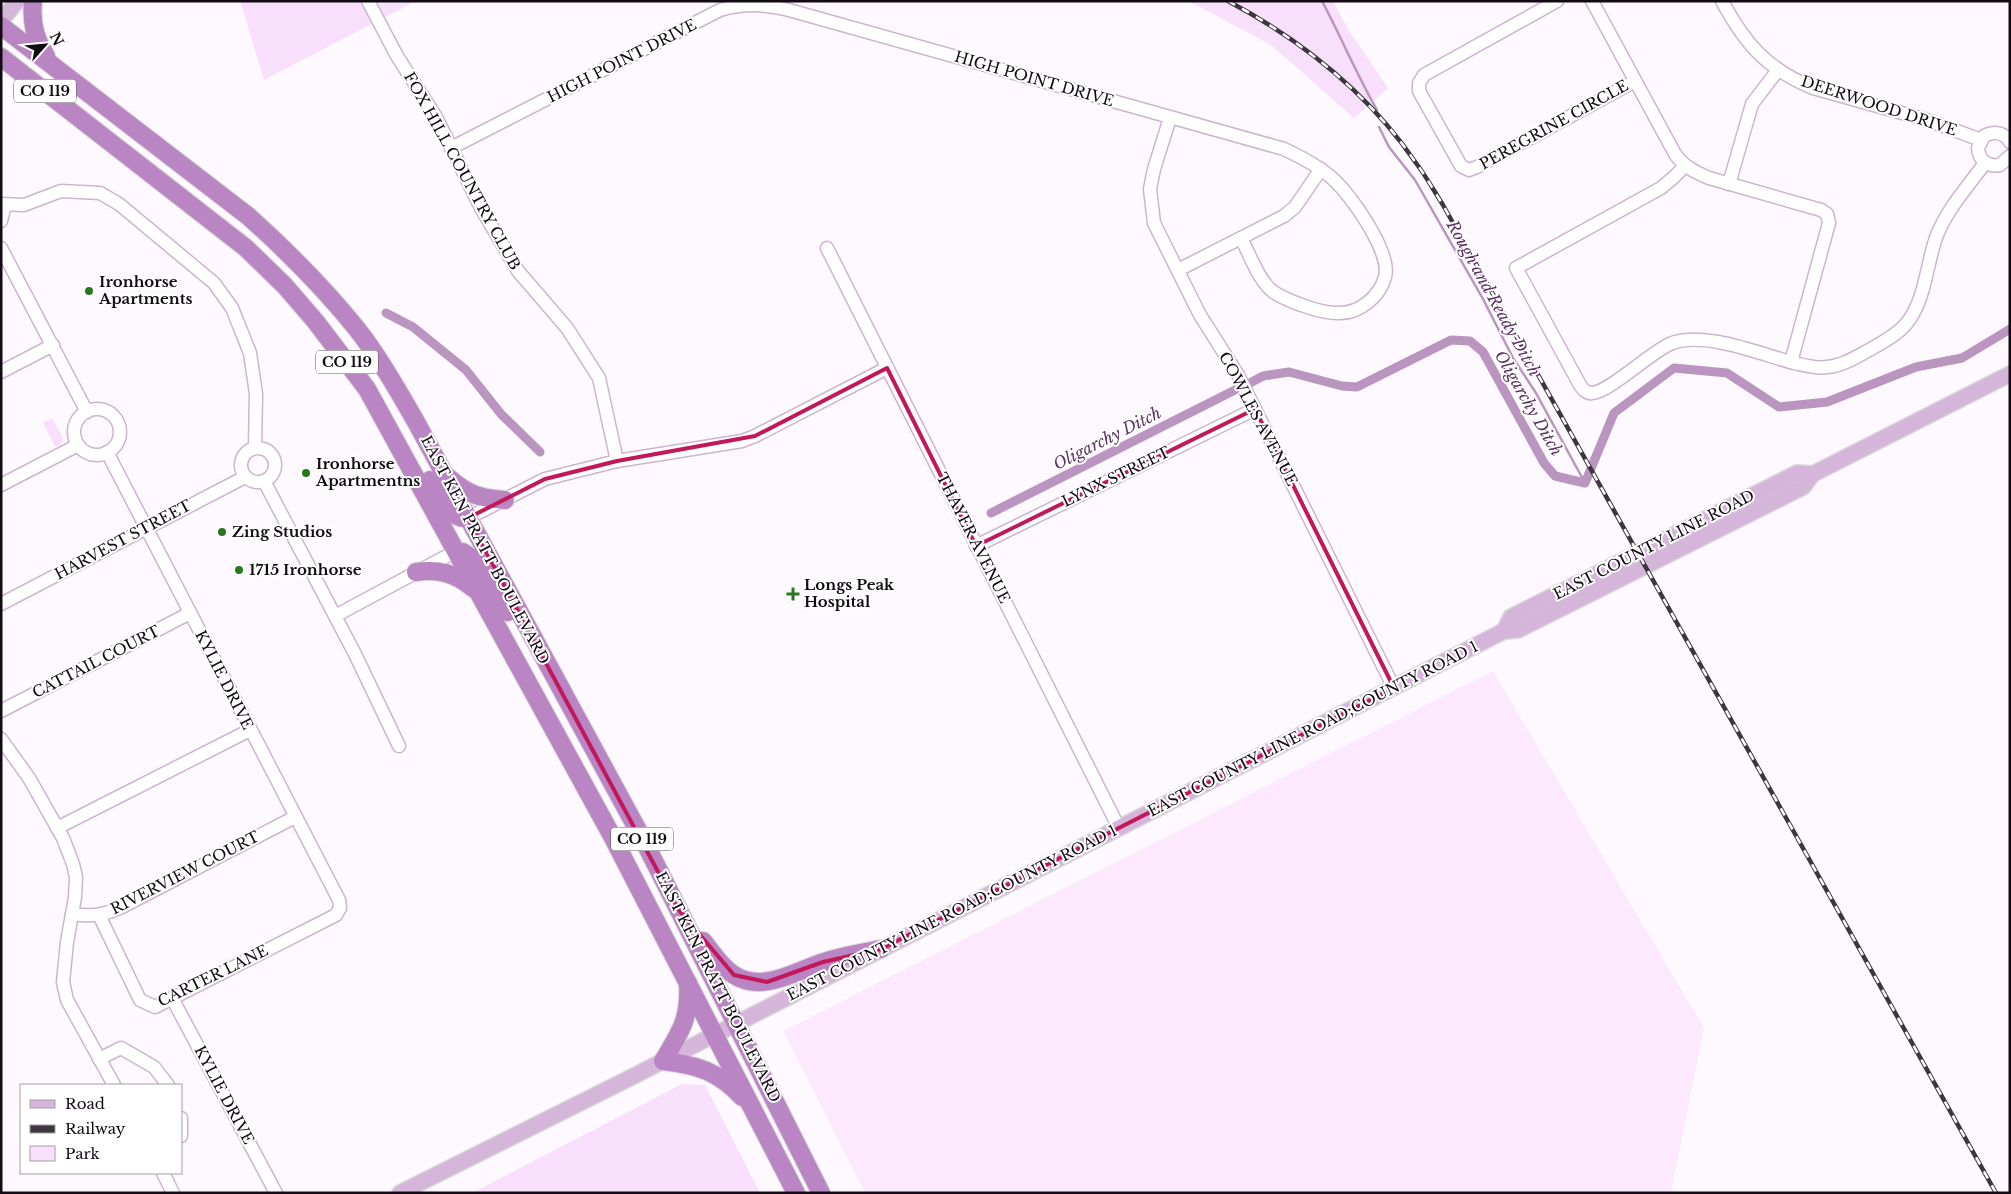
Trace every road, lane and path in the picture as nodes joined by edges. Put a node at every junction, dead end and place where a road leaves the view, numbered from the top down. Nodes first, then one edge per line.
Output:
1 (17, 1) edge
2 (33, 1) edge
3 (368, 1) edge
4 (1557, 1) edge
5 (1592, 1) edge
6 (1722, 1) edge
7 (1, 21) edge
8 (1, 26) edge
9 (1, 57) edge
10 (51, 63) junction
11 (1778, 70) junction
12 (1, 72) edge
13 (1635, 80) junction
14 (35, 83) junction
15 (1170, 118) junction
16 (2009, 139) edge
17 (1981, 140) junction
18 (451, 148) junction
19 (2009, 159) edge
20 (1986, 163) junction
21 (1685, 166) junction
22 (1321, 169) junction
23 (1729, 184) junction
24 (3, 204) edge
25 (1, 221) edge
26 (1241, 238) junction
27 (1, 248) edge
28 (827, 248) dead end
29 (4, 262) edge
30 (1178, 270) junction
31 (53, 345) junction
32 (1790, 362) junction
33 (887, 368) junction
34 (1, 372) edge
35 (2010, 374) edge
36 (1255, 409) junction
37 (86, 412) junction
38 (392, 433) junction
39 (78, 445) junction
40 (255, 448) junction
41 (108, 452) junction
42 (617, 461) junction
43 (444, 474) junction
44 (245, 476) junction
45 (264, 481) junction
46 (1, 485) edge
47 (505, 500) junction
48 (468, 518) junction
49 (146, 528) junction
50 (976, 546) junction
51 (456, 551) junction
52 (416, 572) junction
53 (479, 593) junction
54 (1, 604) edge
55 (190, 613) junction
56 (335, 616) junction
57 (526, 627) junction
58 (1394, 688) junction
59 (1, 710) edge
60 (250, 730) junction
61 (1, 740) edge
62 (399, 746) dead end
63 (295, 817) junction
64 (57, 828) junction
65 (1119, 828) junction
66 (340, 908) joint
67 (678, 908) junction
68 (72, 914) junction
69 (99, 916) junction
70 (881, 948) junction
71 (687, 979) junction
72 (172, 998) junction
73 (737, 1023) junction
74 (715, 1034) junction
75 (99, 1059) junction
76 (663, 1061) junction
77 (113, 1084) edge
78 (167, 1084) edge
79 (756, 1113) junction
80 (163, 1174) edge
81 (173, 1193) edge
82 (276, 1193) edge
83 (400, 1193) edge
84 (796, 1193) edge
85 (821, 1193) edge

1 - 7 main road
2 - 10 highway
3 - 18 street, FOX HILL COUNTRY CLUB
4 - 13 street, PEREGRINE CIRCLE
5 - 13 street
6 - 11 street, DEERWOOD DRIVE
8 - 10 highway, EAST KEN PRATT BOULEVARD / CO 119
9 - 14 highway, EAST KEN PRATT BOULEVARD / CO 119
10 - 43 highway, EAST KEN PRATT BOULEVARD / CO 119
11 - 17 street, DEERWOOD DRIVE
11 - 23 street
12 - 14 highway
13 - 21 street
14 - 38 highway, EAST KEN PRATT BOULEVARD / CO 119
15 - 18 street, HIGH POINT DRIVE
15 - 22 street, HIGH POINT DRIVE
15 - 30 street, COWLES AVENUE
16 - 17 street
17 - 20 street
18 - 42 street, FOX HILL COUNTRY CLUB
19 - 20 street
20 - 32 street
21 - 23 street
21 - 32 street
22 - 26 street
22 - 26 street, HIGH POINT DRIVE
23 - 32 street
24 - 25 street
24 - 40 street
26 - 30 street
27 - 29 street
28 - 33 street, THAYER AVENUE
29 - 31 street
30 - 36 street, COWLES AVENUE
31 - 34 street
31 - 37 street
33 - 42 street
33 - 50 street, THAYER AVENUE
35 - 58 main road, EAST COUNTY LINE ROAD;COUNTY ROAD 1
36 - 50 street, LYNX STREET
36 - 58 street, COWLES AVENUE
37 - 39 street
37 - 41 street
38 - 48 highway
38 - 51 highway, EAST KEN PRATT BOULEVARD / CO 119
39 - 41 street
39 - 46 street
40 - 44 street
40 - 45 street
41 - 49 street, KYLIE DRIVE
42 - 47 street
43 - 47 highway
43 - 48 highway, EAST KEN PRATT BOULEVARD / CO 119
44 - 45 street
44 - 49 street, HARVEST STREET
45 - 56 street
47 - 48 street
48 - 57 highway, EAST KEN PRATT BOULEVARD / CO 119
49 - 54 street, HARVEST STREET
49 - 55 street, KYLIE DRIVE
50 - 65 street, THAYER AVENUE
51 - 52 street
51 - 53 highway, EAST KEN PRATT BOULEVARD / CO 119
51 - 57 highway
52 - 53 highway
52 - 56 street
53 - 71 highway, EAST KEN PRATT BOULEVARD / CO 119
55 - 59 street, CATTAIL COURT
55 - 60 street, KYLIE DRIVE
56 - 62 street
57 - 67 highway, EAST KEN PRATT BOULEVARD / CO 119
58 - 65 main road, EAST COUNTY LINE ROAD;COUNTY ROAD 1
60 - 63 street, KYLIE DRIVE
60 - 64 street
61 - 64 street
63 - 66 street, KYLIE DRIVE
63 - 69 street, RIVERVIEW COURT
64 - 68 street
65 - 70 main road, EAST COUNTY LINE ROAD;COUNTY ROAD 1
66 - 72 street, CARTER LANE
67 - 70 highway
67 - 73 highway, EAST KEN PRATT BOULEVARD / CO 119
68 - 69 street, RIVERVIEW COURT
68 - 75 street
69 - 72 street, CARTER LANE
70 - 73 main road, EAST COUNTY LINE ROAD;COUNTY ROAD 1
71 - 74 highway, EAST KEN PRATT BOULEVARD / CO 119
71 - 76 highway
72 - 82 street, KYLIE DRIVE
73 - 74 main road, EAST COUNTY LINE ROAD;COUNTY ROAD 1
73 - 85 highway, EAST KEN PRATT BOULEVARD / CO 119
74 - 76 main road, EAST COUNTY LINE ROAD;COUNTY ROAD 1
74 - 79 highway, EAST KEN PRATT BOULEVARD / CO 119
75 - 77 street
75 - 78 street
76 - 79 highway
76 - 83 main road, EAST COUNTY LINE ROAD;COUNTY ROAD 1
79 - 84 highway, EAST KEN PRATT BOULEVARD / CO 119
80 - 81 street

